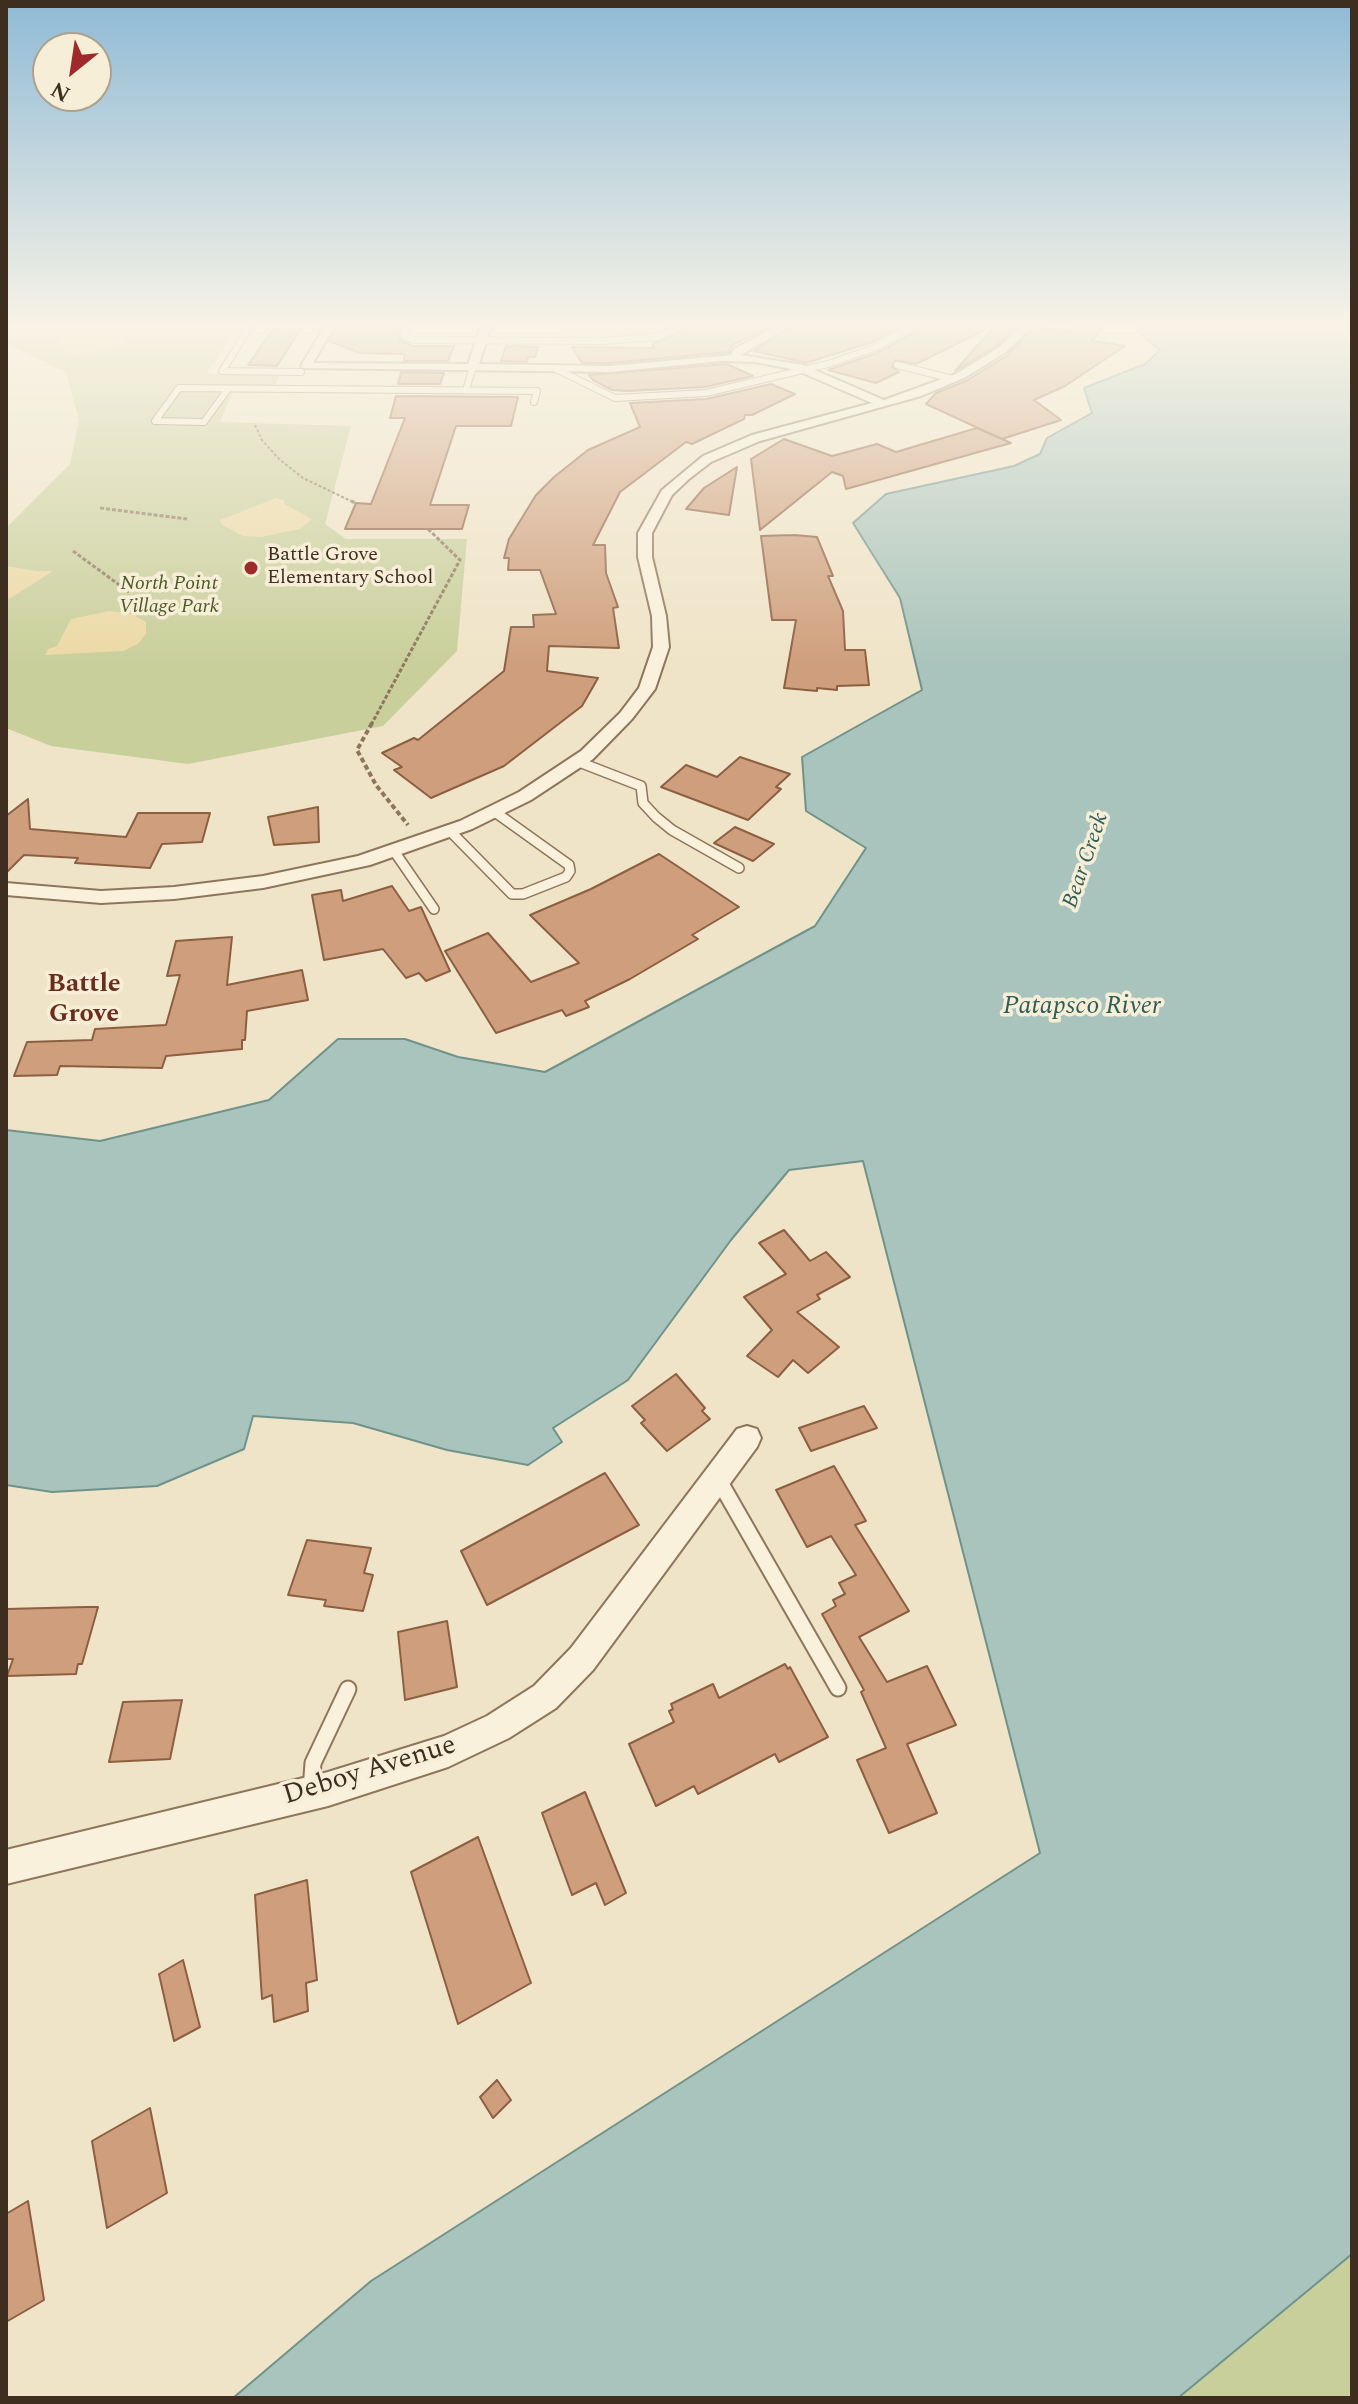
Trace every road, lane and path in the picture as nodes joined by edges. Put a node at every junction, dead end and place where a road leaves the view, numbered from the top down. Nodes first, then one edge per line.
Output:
1 (262, 439) edge
2 (752, 439) edge
3 (356, 503) dead end
4 (100, 508) dead end
5 (187, 519) dead end
6 (428, 529) dead end
7 (73, 551) dead end
8 (129, 592) dead end
9 (579, 762) junction
10 (495, 812) junction
11 (450, 831) junction
12 (421, 841) junction
13 (394, 851) junction
14 (739, 868) dead end
15 (6, 889) edge
16 (434, 909) dead end
17 (747, 1438) dead end
18 (717, 1477) junction
19 (838, 1688) dead end
20 (348, 1689) dead end
21 (311, 1793) junction
22 (6, 1867) edge

1 - 3 path
2 - 9 street
4 - 5 path
6 - 12 path
7 - 8 path
9 - 10 street
9 - 14 lane
10 - 11 street
10 - 11 lane
11 - 12 street
12 - 13 street
13 - 15 street
13 - 16 lane
17 - 18 street, Deboy Avenue
18 - 19 lane
18 - 21 street, Deboy Avenue
20 - 21 lane
21 - 22 street, Deboy Avenue

